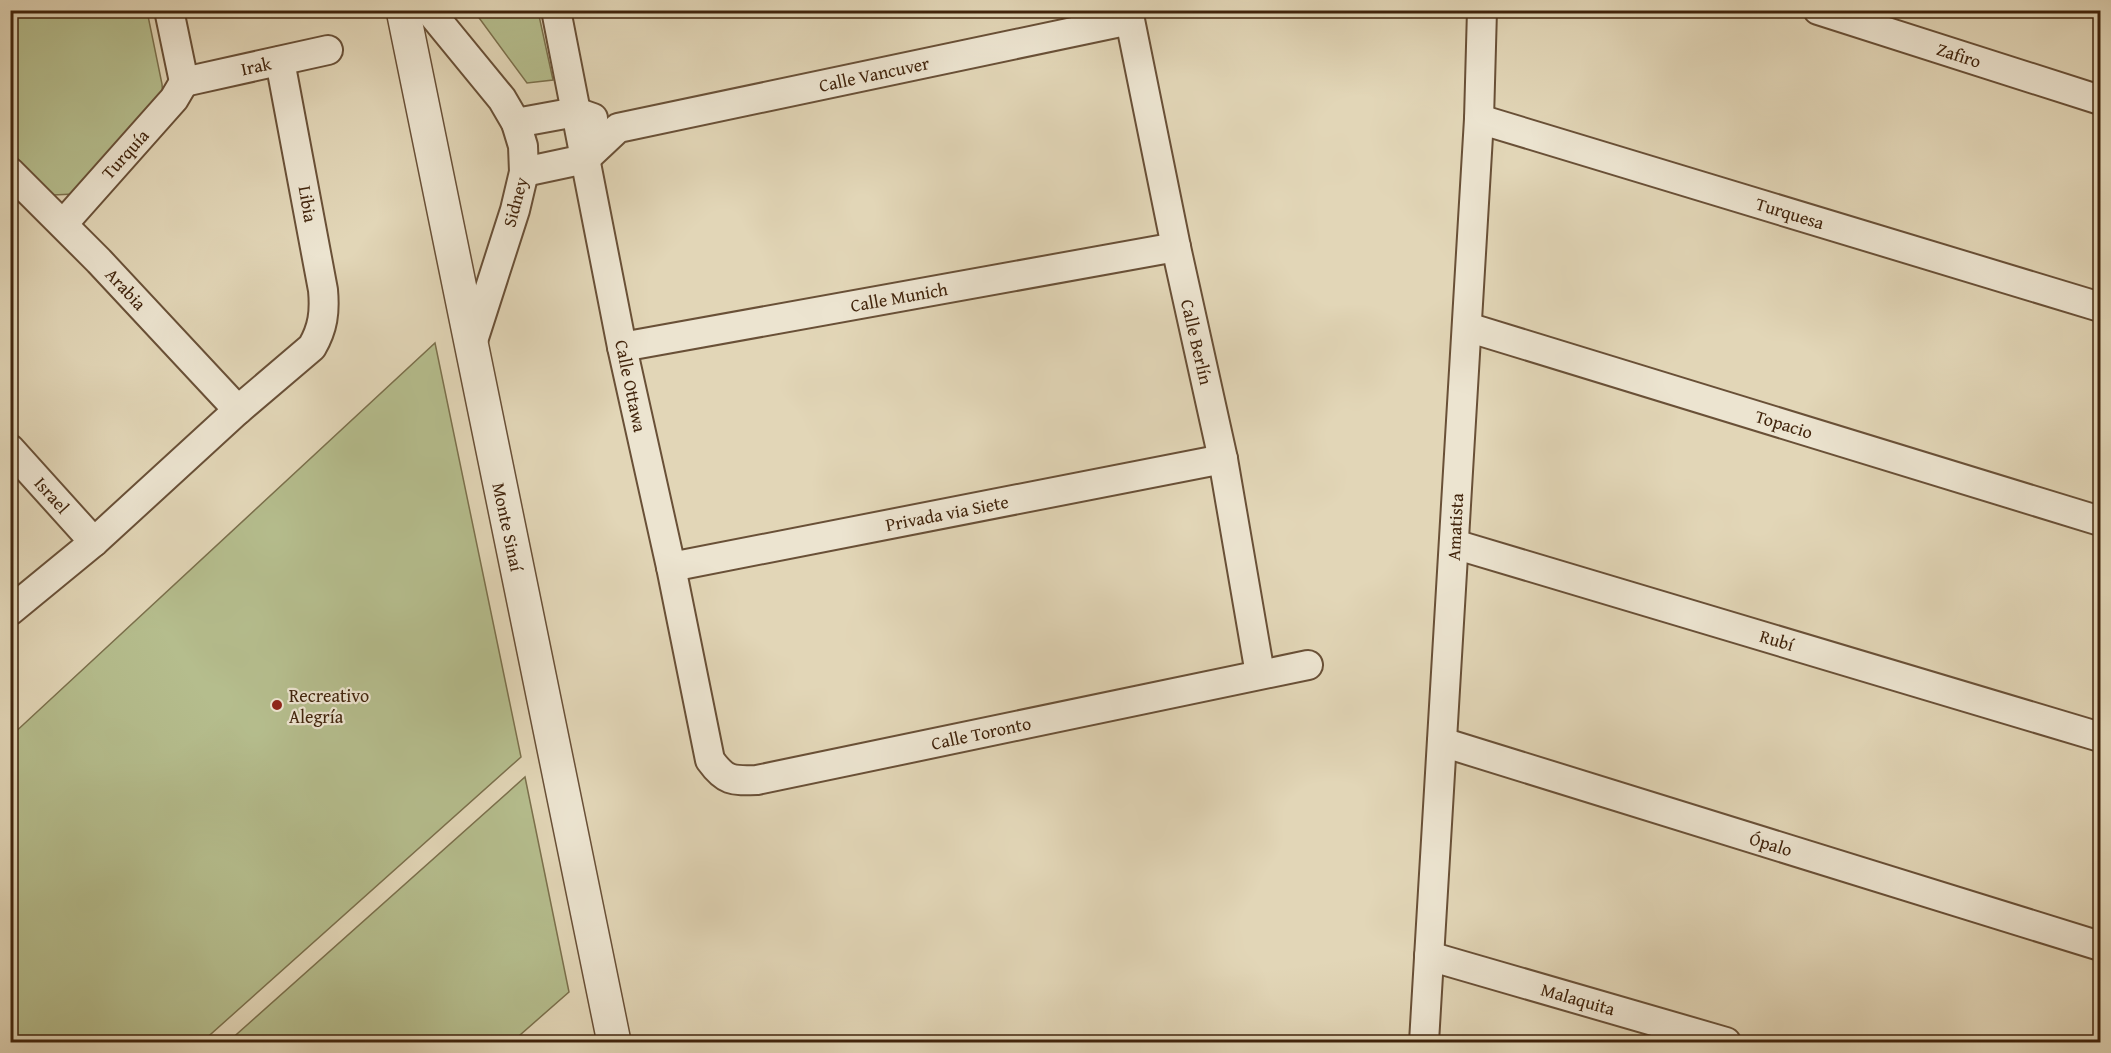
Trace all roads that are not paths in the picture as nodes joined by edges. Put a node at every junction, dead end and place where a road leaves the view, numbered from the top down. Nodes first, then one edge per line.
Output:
1 (169, 10) edge
2 (403, 10) edge
3 (429, 10) edge
4 (556, 10) edge
5 (1482, 10) edge
6 (1818, 10) edge
7 (1129, 15) edge
8 (328, 50) dead end
9 (280, 61) junction
10 (184, 82) junction
11 (2100, 100) edge
12 (576, 112) junction
13 (1479, 119) junction
14 (516, 123) junction
15 (618, 128) junction
16 (585, 159) junction
17 (10, 172) edge
18 (524, 172) junction
19 (63, 224) junction
20 (1176, 247) junction
21 (2100, 308) edge
22 (1467, 327) junction
23 (471, 347) junction
24 (622, 347) junction
25 (238, 410) junction
26 (10, 449) edge
27 (1223, 459) junction
28 (2100, 520) edge
29 (94, 542) junction
30 (1454, 544) junction
31 (671, 567) junction
32 (10, 611) edge
33 (1308, 665) dead end
34 (1260, 674) junction
35 (2100, 737) edge
36 (1442, 742) junction
37 (710, 760) joint
38 (2100, 946) edge
39 (1429, 956) junction
40 (614, 1042) edge
41 (1424, 1042) edge
42 (1726, 1042) edge

1 - 10 street
2 - 23 street, Monte Sinaí
3 - 14 street, Sidney
4 - 12 street, Calle Ottawa
5 - 13 street, Amatista
6 - 11 street, Zafiro
7 - 15 street, Calle Vancuver
7 - 20 street, Calle Berlín
8 - 9 street, Irak
9 - 10 street, Irak
9 - 25 street, Libia
10 - 19 street, Turquía
12 - 14 street
12 - 15 street
12 - 16 street, Calle Ottawa
13 - 21 street, Turquesa
13 - 22 street, Amatista
14 - 18 street, Sidney
15 - 16 street
16 - 18 street
16 - 24 street, Calle Ottawa
17 - 19 street, Arabia
18 - 23 street, Sidney
19 - 25 street, Arabia
20 - 24 street, Calle Munich
20 - 27 street, Calle Berlín
22 - 28 street, Topacio
22 - 30 street, Amatista
23 - 40 street, Monte Sinaí
24 - 31 street, Calle Ottawa
25 - 29 street
26 - 29 street, Israel
27 - 31 street, Privada via Siete
27 - 34 street, Calle Berlín
29 - 32 street
30 - 35 street, Rubí
30 - 36 street, Amatista
31 - 37 street, Calle Ottawa
33 - 34 street, Calle Toronto
34 - 37 street, Calle Toronto
36 - 38 street, Ópalo
36 - 39 street, Amatista
39 - 41 street, Amatista
39 - 42 street, Malaquita

